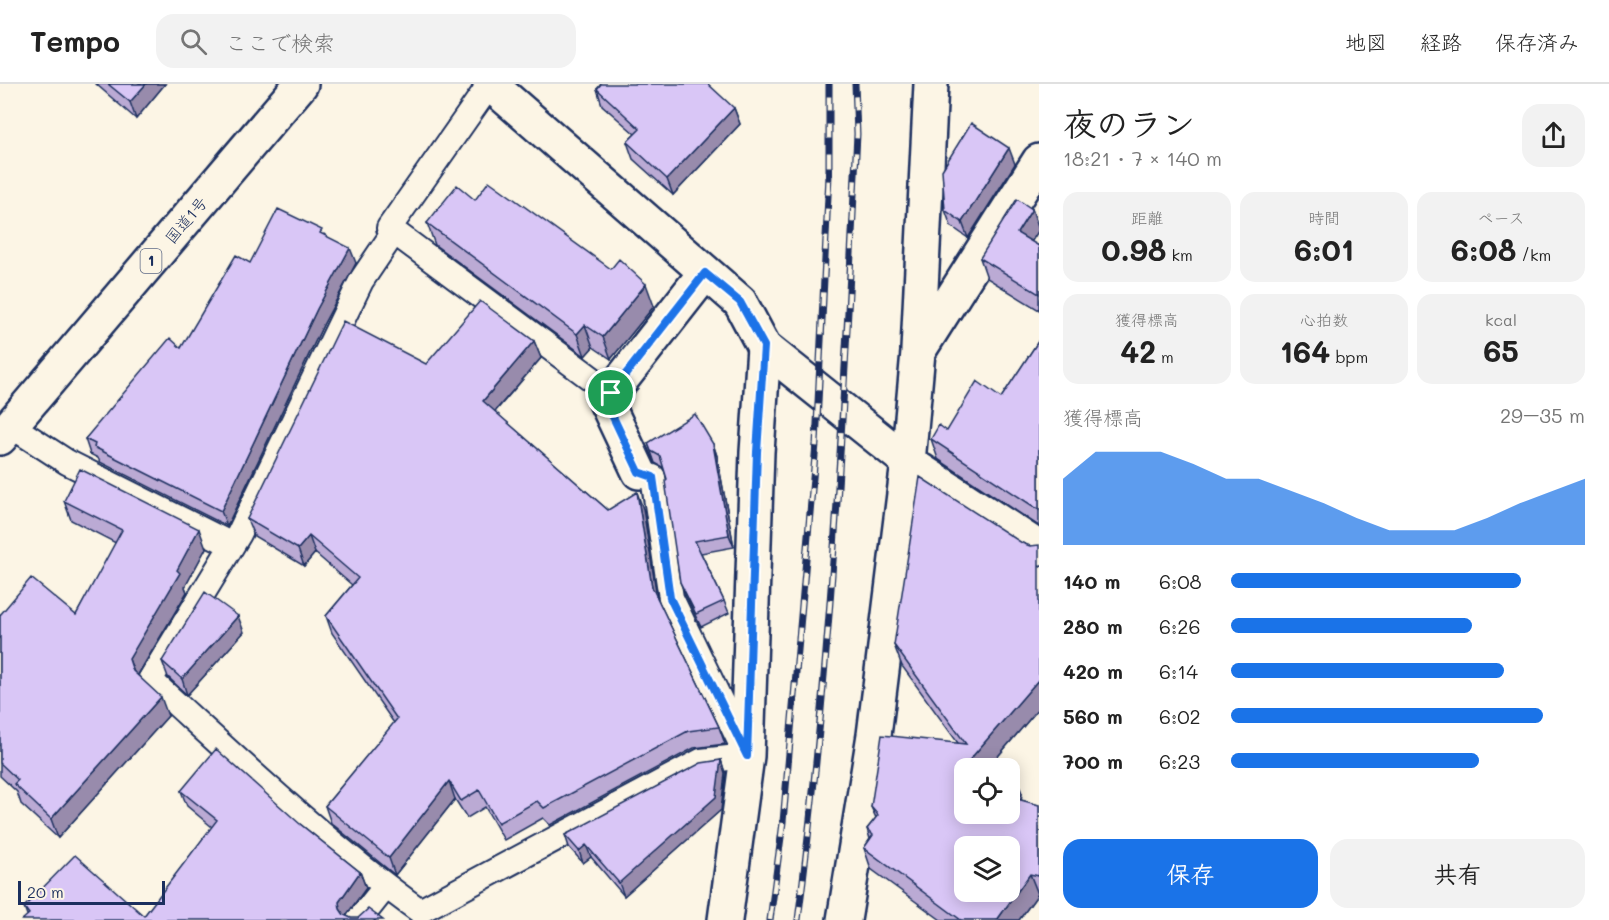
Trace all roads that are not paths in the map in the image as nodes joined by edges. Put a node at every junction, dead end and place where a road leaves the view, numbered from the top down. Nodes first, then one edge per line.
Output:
1 (301, 84) edge
2 (931, 84) edge
3 (494, 85) edge
4 (1039, 161) edge
5 (394, 232) junction
6 (705, 273) junction
7 (764, 346) junction
8 (918, 352) junction
9 (611, 393) junction
10 (5, 431) edge
11 (908, 462) junction
12 (639, 472) joint
13 (232, 545) junction
14 (1039, 548) edge
15 (747, 756) junction
16 (386, 886) junction
17 (358, 920) edge
18 (725, 920) edge
19 (844, 920) edge

1 - 10 main road, 国道1号 / 1
2 - 8 main road
3 - 5 lane
3 - 6 main road
4 - 8 main road
5 - 9 lane
5 - 13 lane
6 - 7 main road
6 - 9 main road
7 - 11 main road
7 - 15 main road
8 - 11 main road
9 - 12 main road
10 - 13 lane
11 - 14 main road
11 - 19 main road
12 - 15 lane
13 - 16 lane
15 - 16 lane
15 - 18 main road
16 - 17 lane

